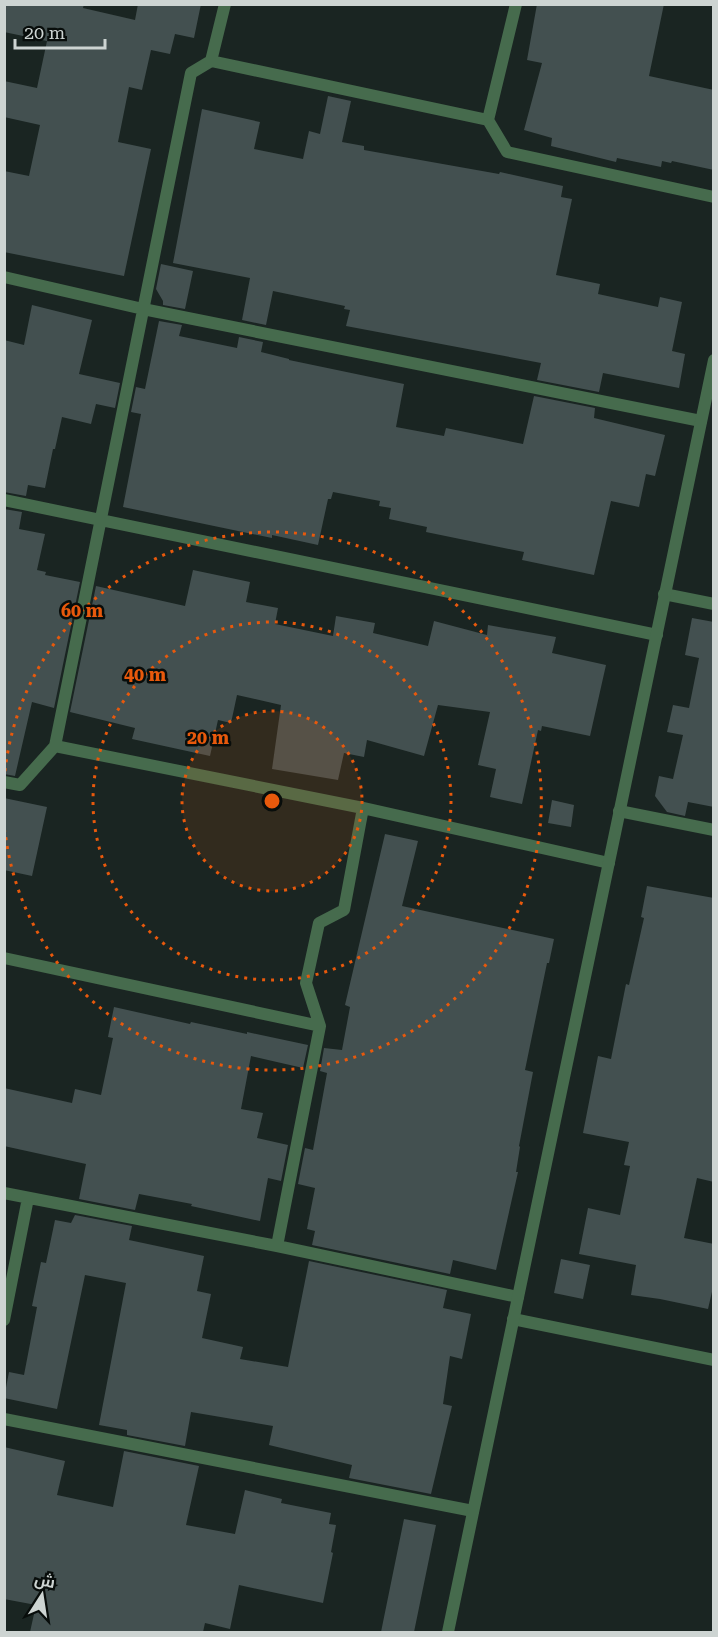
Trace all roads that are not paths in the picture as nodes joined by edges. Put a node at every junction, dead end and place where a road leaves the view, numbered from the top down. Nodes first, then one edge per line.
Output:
1 (225, 4) edge
2 (516, 4) edge
3 (211, 61) junction
4 (488, 120) junction
5 (714, 198) edge
6 (4, 278) edge
7 (143, 309) junction
8 (714, 360) edge
9 (712, 373) edge
10 (701, 421) junction
11 (4, 500) edge
12 (100, 519) junction
13 (664, 594) junction
14 (714, 604) edge
15 (657, 635) junction
16 (55, 746) junction
17 (4, 782) edge
18 (363, 808) junction
19 (619, 811) junction
20 (714, 830) edge
21 (609, 863) junction
22 (4, 958) edge
23 (320, 1026) junction
24 (4, 1193) edge
25 (28, 1198) junction
26 (277, 1246) junction
27 (518, 1297) junction
28 (513, 1319) junction
29 (4, 1320) edge
30 (714, 1360) edge
31 (4, 1419) edge
32 (473, 1511) junction
33 (448, 1632) edge

1 - 3 street
2 - 4 street
3 - 4 street
3 - 7 street
4 - 5 street
6 - 7 street
7 - 10 street
7 - 12 street
8 - 9 street
9 - 10 street
10 - 13 street
11 - 12 street
12 - 15 street
12 - 16 street
13 - 14 street
13 - 15 street
15 - 19 street
16 - 17 street
16 - 18 street
18 - 21 street
18 - 23 street
19 - 20 street
19 - 21 street
21 - 27 street
22 - 23 street
23 - 26 street
24 - 25 street
25 - 26 street
25 - 29 street
26 - 27 street
27 - 28 street
28 - 30 street
28 - 32 street
31 - 32 street
32 - 33 street

